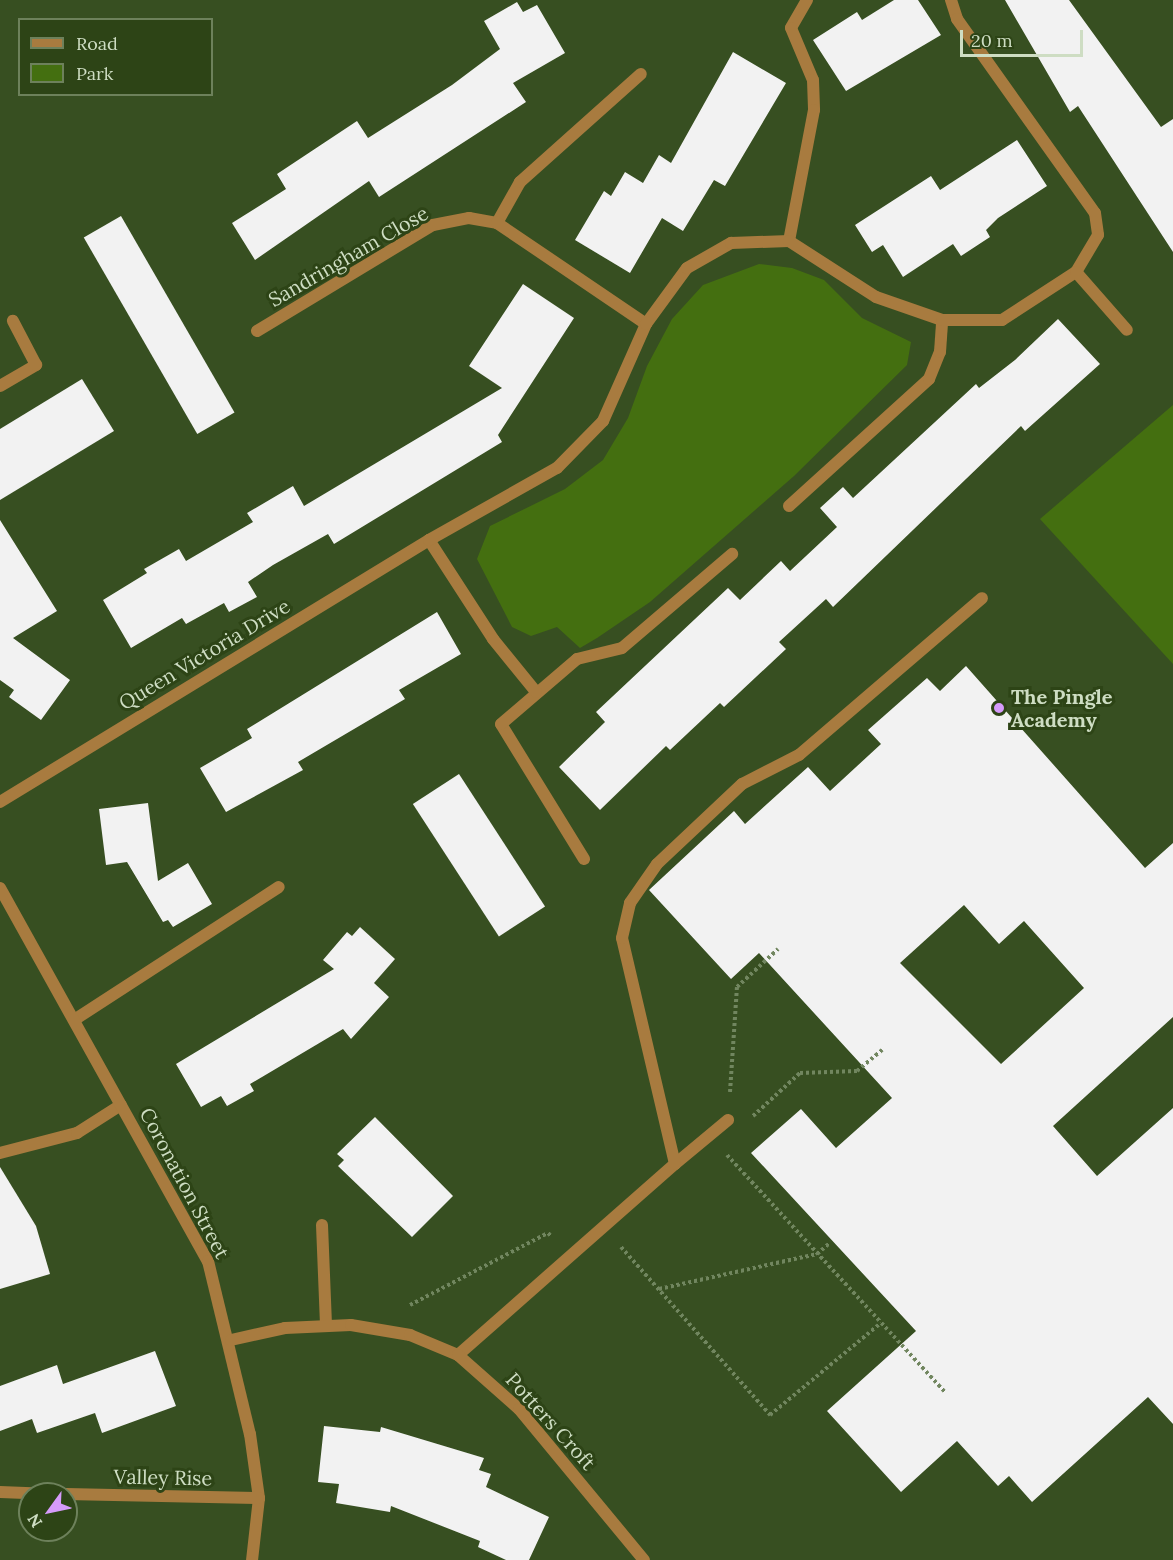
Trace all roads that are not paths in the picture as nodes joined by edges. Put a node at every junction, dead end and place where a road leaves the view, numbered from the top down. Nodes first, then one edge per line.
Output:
1 (807, 0) edge
2 (951, 0) edge
3 (641, 74) dead end
4 (497, 223) junction
5 (789, 241) junction
6 (1076, 272) junction
7 (942, 320) junction
8 (13, 321) dead end
9 (645, 324) junction
10 (1127, 330) dead end
11 (257, 331) dead end
12 (0, 386) edge
13 (789, 506) dead end
14 (429, 540) junction
15 (732, 554) dead end
16 (982, 598) dead end
17 (536, 692) junction
18 (0, 802) edge
19 (584, 859) dead end
20 (279, 887) dead end
21 (0, 888) edge
22 (74, 1020) junction
23 (121, 1105) junction
24 (728, 1120) road end
25 (0, 1153) edge
26 (675, 1164) junction
27 (322, 1225) dead end
28 (326, 1326) junction
29 (231, 1340) junction
30 (458, 1354) junction
31 (0, 1492) edge
32 (18, 1493) edge
33 (78, 1494) edge
34 (259, 1498) junction
35 (252, 1560) edge
36 (644, 1560) edge

1 - 5 street
2 - 6 street
3 - 4 street
4 - 9 street, Sandringham Close
4 - 11 street, Sandringham Close
5 - 7 street
5 - 9 street, Queen Victoria Drive
6 - 7 street
6 - 10 street
7 - 13 street
8 - 12 street
9 - 14 street, Queen Victoria Drive
14 - 17 street
14 - 18 street, Queen Victoria Drive
15 - 17 street
16 - 26 street
17 - 19 street
20 - 22 street
21 - 22 street, Coronation Street
22 - 23 street, Coronation Street
23 - 25 street
23 - 29 street, Coronation Street
24 - 26 street
26 - 30 street
27 - 28 street
28 - 29 street, Potters Croft
28 - 30 street, Potters Croft
29 - 34 street, Coronation Street
30 - 36 street, Potters Croft
31 - 32 street
33 - 34 street, Valley Rise
34 - 35 street, Coronation Street

